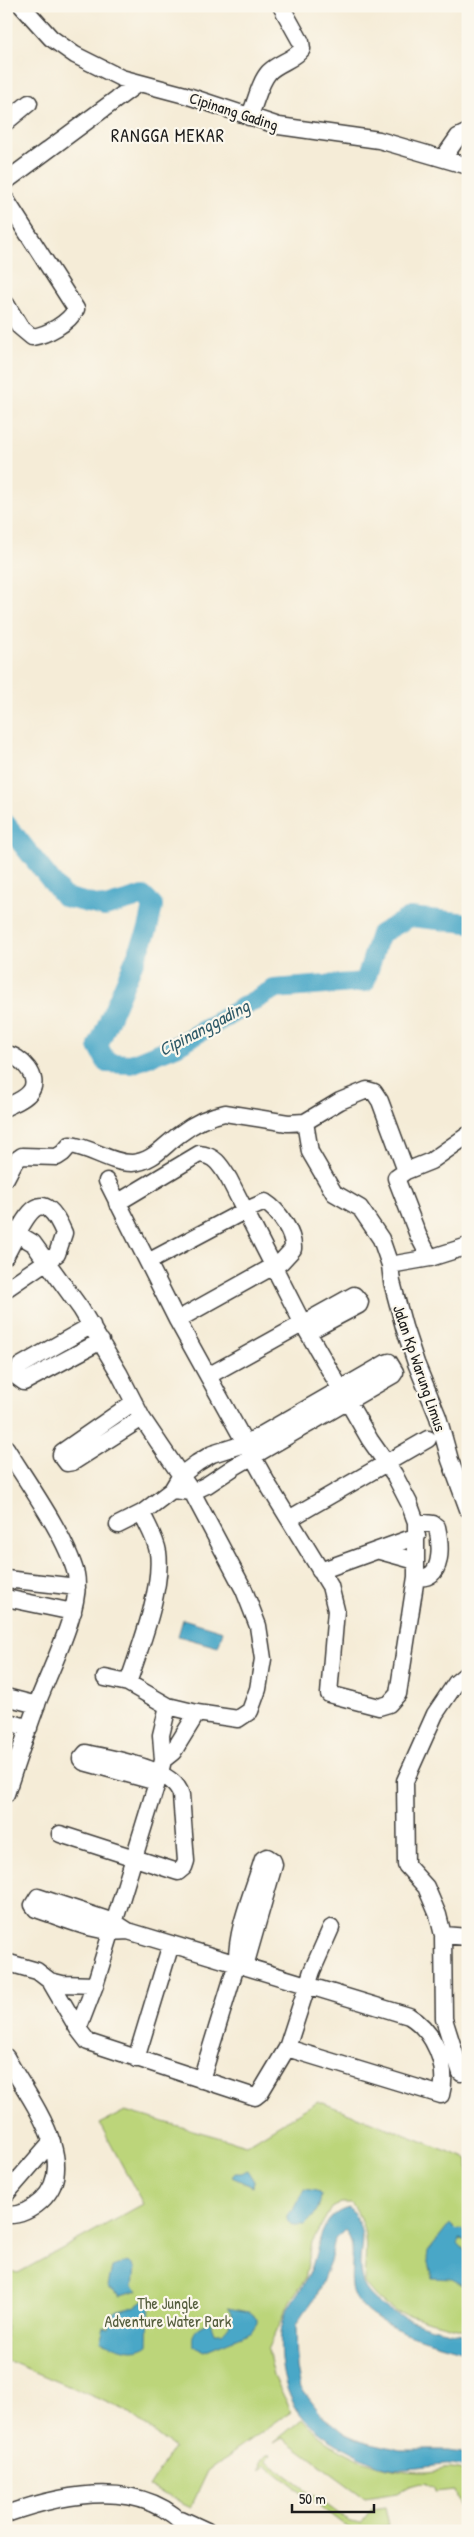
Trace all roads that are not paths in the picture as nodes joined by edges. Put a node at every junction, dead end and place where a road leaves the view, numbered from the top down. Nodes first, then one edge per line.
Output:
1 (22, 6) edge
2 (280, 6) edge
3 (137, 84) junction
4 (30, 103) dead end
5 (250, 117) junction
6 (6, 122) edge
7 (468, 132) edge
8 (444, 157) junction
9 (468, 166) edge
10 (6, 181) edge
11 (6, 200) edge
12 (6, 304) edge
13 (6, 1054) edge
14 (6, 1107) edge
15 (305, 1122) junction
16 (468, 1135) edge
17 (406, 1171) junction
18 (6, 1178) edge
19 (107, 1181) dead end
20 (117, 1203) junction
21 (244, 1211) junction
22 (12, 1230) edge
23 (468, 1246) edge
24 (6, 1255) edge
25 (430, 1258) junction
26 (49, 1261) junction
27 (148, 1262) junction
28 (390, 1265) junction
29 (272, 1266) junction
30 (6, 1289) edge
31 (177, 1320) junction
32 (92, 1325) junction
33 (306, 1328) junction
34 (101, 1341) junction
35 (208, 1376) junction
36 (344, 1394) junction
37 (134, 1402) junction
38 (142, 1418) junction
39 (428, 1439) dead end
40 (6, 1448) edge
41 (251, 1449) junction
42 (386, 1464) junction
43 (181, 1475) junction
44 (172, 1490) junction
45 (192, 1492) junction
46 (468, 1509) edge
47 (142, 1513) junction
48 (289, 1519) junction
49 (118, 1525) dead end
50 (416, 1529) junction
51 (380, 1551) junction
52 (416, 1569) junction
53 (320, 1571) junction
54 (6, 1579) edge
55 (28, 1581) junction
56 (77, 1587) junction
57 (6, 1598) edge
58 (23, 1602) junction
59 (73, 1612) junction
60 (468, 1673) edge
61 (105, 1678) dead end
62 (128, 1683) junction
63 (6, 1698) edge
64 (37, 1705) junction
65 (168, 1706) junction
66 (197, 1713) junction
67 (6, 1721) edge
68 (29, 1728) junction
69 (160, 1772) junction
70 (6, 1794) edge
71 (60, 1834) dead end
72 (134, 1858) junction
73 (118, 1928) junction
74 (331, 1928) dead end
75 (443, 1935) junction
76 (468, 1937) edge
77 (171, 1944) junction
78 (9, 1963) dead end
79 (241, 1965) junction
80 (50, 1981) junction
81 (95, 1985) junction
82 (307, 1985) junction
83 (78, 2029) junction
84 (287, 2048) junction
85 (6, 2057) edge
86 (136, 2059) junction
87 (461, 2073) dead end
88 (201, 2080) junction
89 (52, 2141) junction
90 (6, 2194) edge
91 (6, 2215) edge
92 (6, 2514) edge
93 (186, 2525) edge
94 (207, 2531) edge

1 - 3 street, Cipinang Gading
2 - 5 street
3 - 5 street, Cipinang Gading
3 - 10 street
4 - 6 street
5 - 8 street, Cipinang Gading
7 - 8 street
8 - 9 street, Cipinang Gading
11 - 12 street
13 - 14 street
15 - 17 street
15 - 18 street
15 - 28 street, Jalan Kp Warung Limus
16 - 17 street
17 - 25 street
19 - 20 street
20 - 21 street
20 - 27 street
21 - 27 street
21 - 29 street
21 - 29 street
22 - 24 street
22 - 26 street
22 - 26 street
23 - 25 street
25 - 28 street
26 - 30 street
26 - 32 street
27 - 31 street
28 - 46 street, Jalan Kp Warung Limus
29 - 31 street
29 - 33 street
31 - 35 street
32 - 34 street
32 - 34 street
33 - 35 street
33 - 36 street
34 - 37 street
35 - 41 street
36 - 41 street
36 - 42 street
37 - 38 street
37 - 38 street
38 - 43 street
39 - 42 street
40 - 56 street
41 - 43 street
41 - 45 street
41 - 48 street
42 - 48 street
42 - 50 street
43 - 44 street
43 - 45 street
44 - 45 street
44 - 47 street
45 - 66 street
47 - 49 street
47 - 62 street
48 - 53 street
50 - 51 street
50 - 52 street
50 - 52 street
51 - 52 street
51 - 53 street
52 - 53 street
54 - 55 street
55 - 56 street
55 - 58 street
56 - 59 street
57 - 58 street
58 - 59 street
59 - 64 street
60 - 75 street
61 - 62 street
62 - 65 street
63 - 64 street
64 - 68 street
65 - 66 street
65 - 69 street
66 - 69 street
67 - 68 street
68 - 70 street
69 - 72 street
69 - 72 street
71 - 72 street
72 - 73 street
73 - 77 street
73 - 81 street
74 - 82 street
75 - 76 street
75 - 87 street
77 - 79 street
77 - 86 street
78 - 80 street
79 - 79 street
79 - 82 street
79 - 88 street
80 - 81 street
80 - 83 street
81 - 83 street
82 - 84 street
82 - 84 street
83 - 86 street
84 - 88 street
85 - 89 street
86 - 88 street
89 - 90 street
89 - 91 street
92 - 93 street
93 - 94 street

